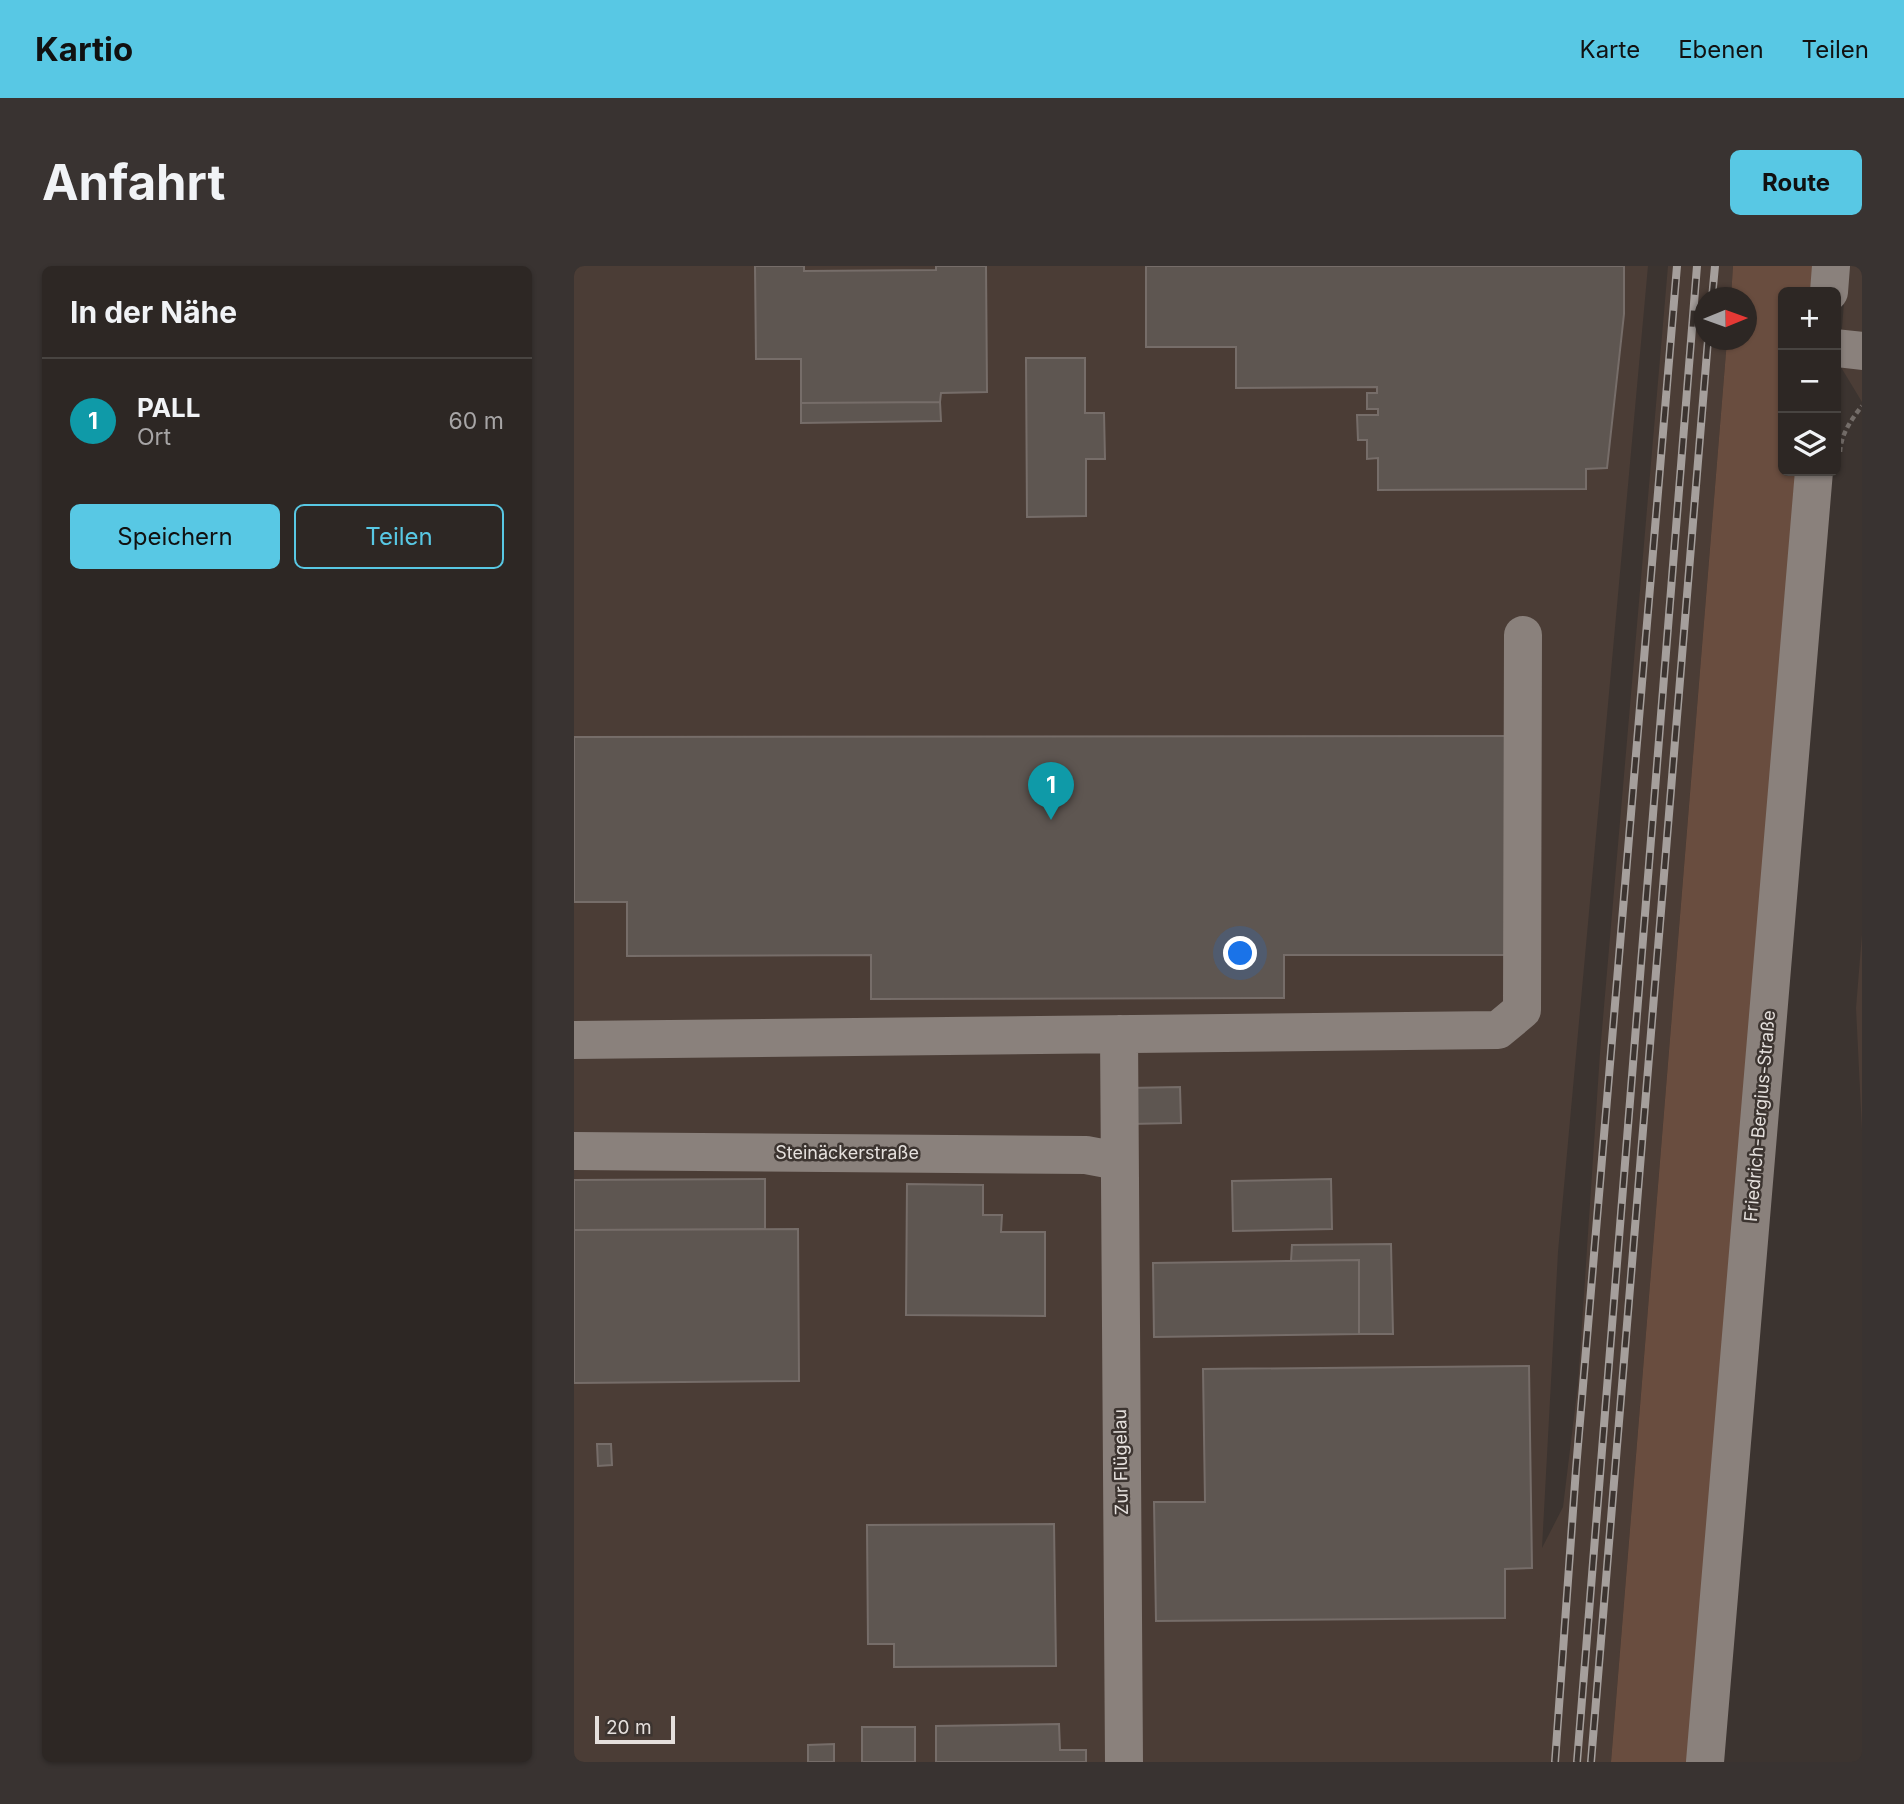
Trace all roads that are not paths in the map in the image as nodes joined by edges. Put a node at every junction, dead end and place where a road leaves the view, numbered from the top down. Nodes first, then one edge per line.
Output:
1 (1831, 266) edge
2 (1829, 287) edge
3 (1841, 349) edge
4 (1862, 351) edge
5 (1814, 476) edge
6 (1523, 635) dead end
7 (1119, 1034) junction
8 (574, 1040) edge
9 (574, 1151) edge
10 (1118, 1161) junction
11 (1124, 1762) edge
12 (1705, 1762) edge

1 - 2 street
3 - 4 street
5 - 12 street, Friedrich-Bergius-Straße
6 - 7 street
7 - 8 street
7 - 10 street, Zur Flügelau
9 - 10 street, Steinäckerstraße
10 - 11 street, Zur Flügelau

